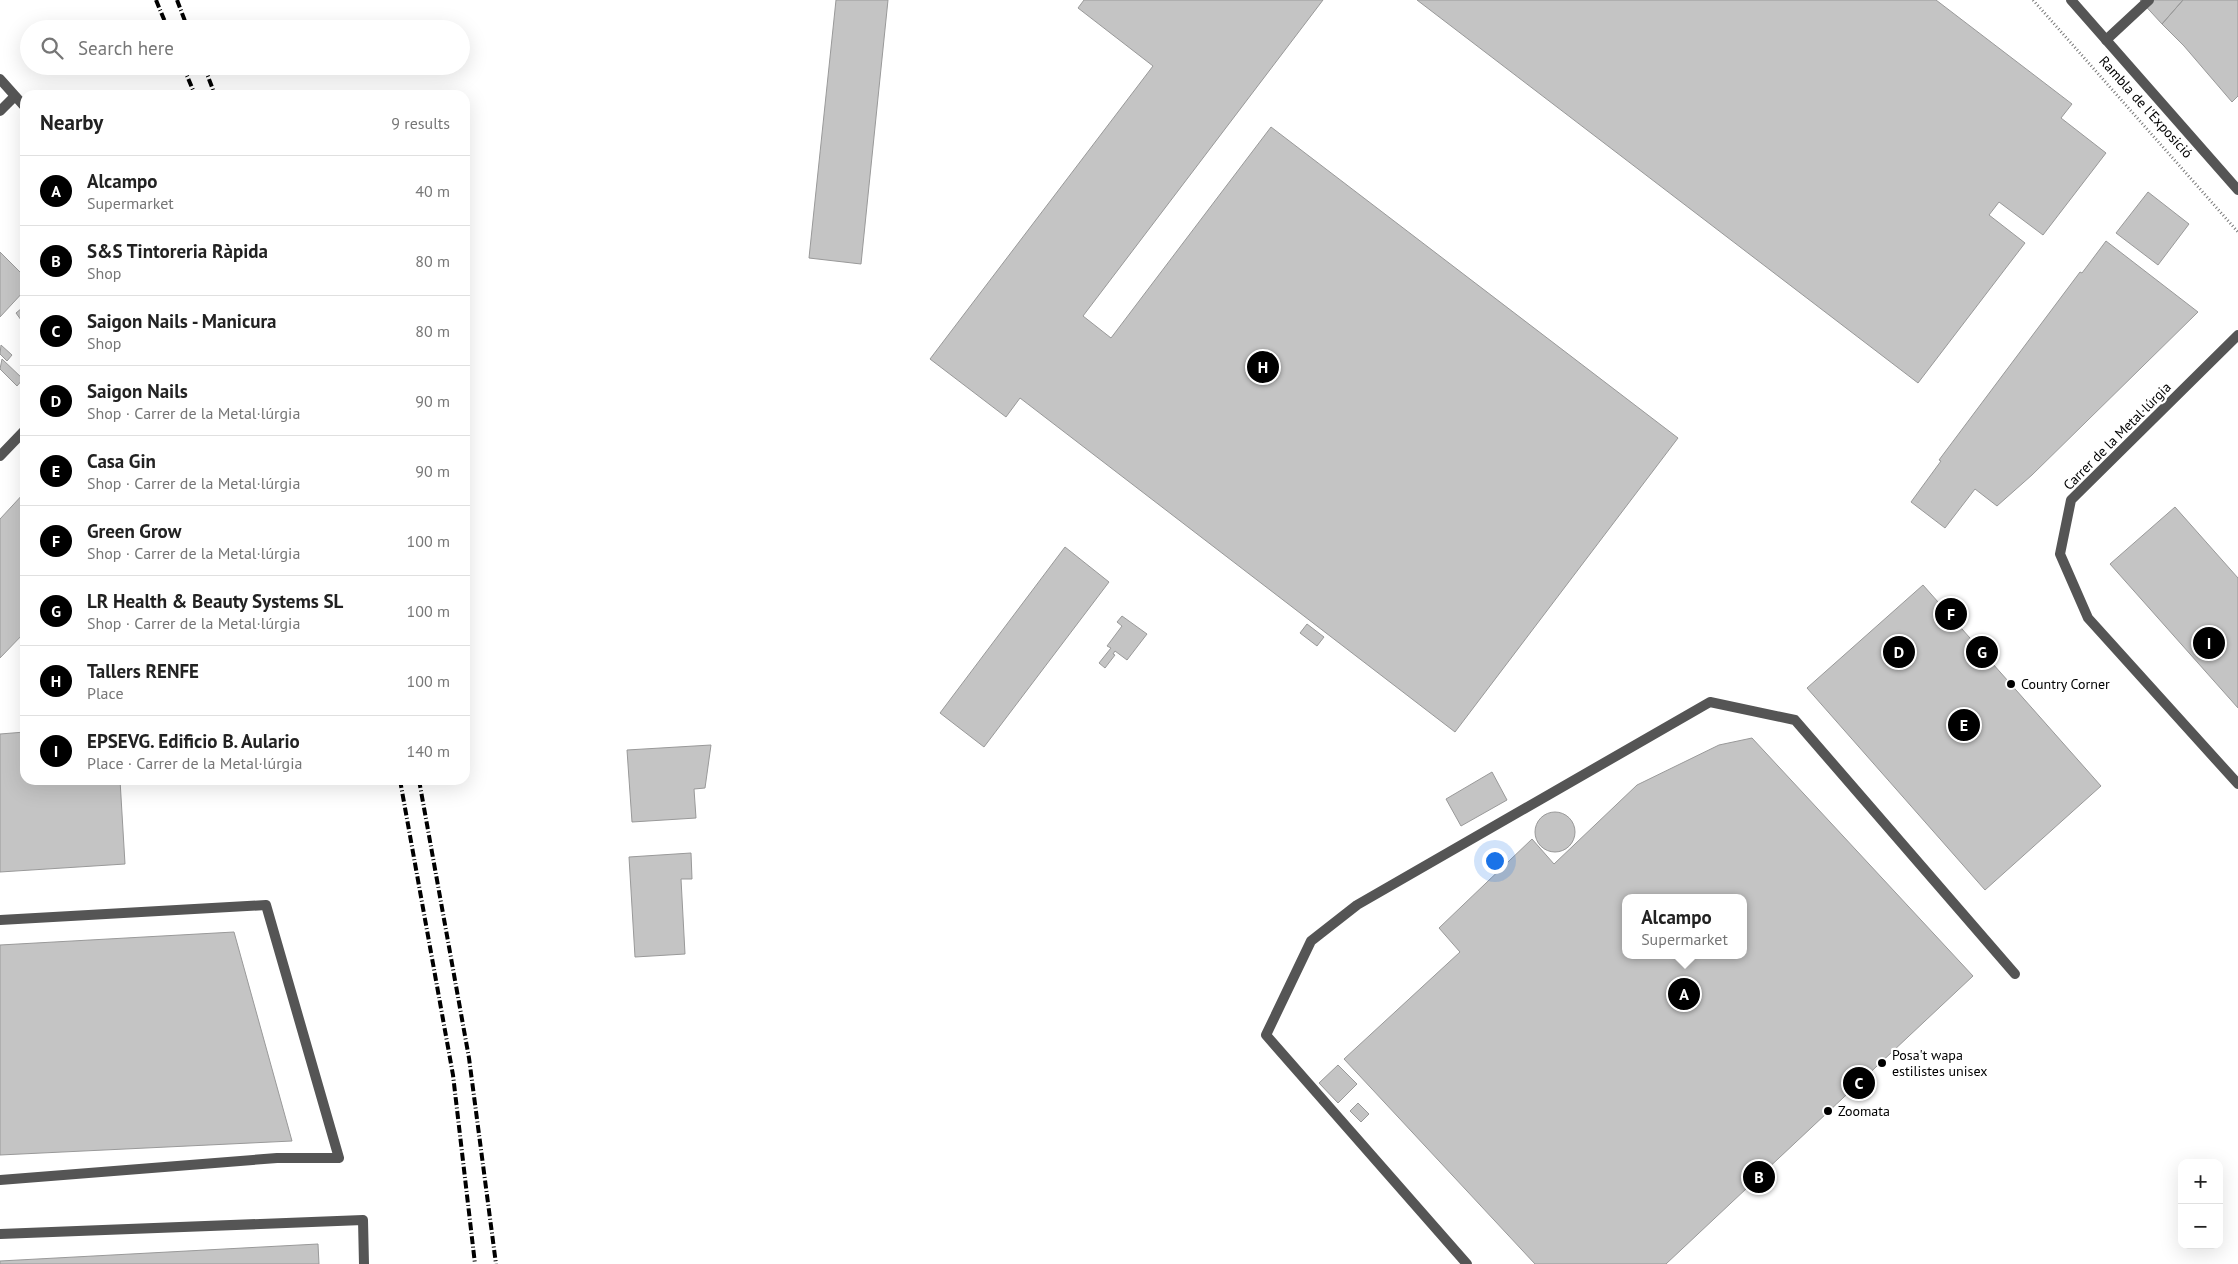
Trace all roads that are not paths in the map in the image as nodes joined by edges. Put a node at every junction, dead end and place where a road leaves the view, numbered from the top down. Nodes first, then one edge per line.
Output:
1 (2071, 0) edge
2 (2149, 0) edge
3 (2106, 40) junction
4 (0, 79) edge
5 (15, 96) junction
6 (20, 102) edge
7 (0, 111) edge
8 (2238, 190) edge
9 (2238, 336) edge
10 (20, 435) edge
11 (0, 456) edge
12 (2238, 784) edge
13 (0, 920) edge
14 (2015, 974) dead end
15 (0, 1180) edge
16 (0, 1234) edge
17 (364, 1264) edge
18 (1468, 1264) edge

1 - 3 street, Rambla de l'Exposició
2 - 3 street
3 - 8 street, Rambla de l'Exposició
4 - 5 street
5 - 6 street
5 - 7 street
9 - 12 street, Carrer de la Metal·lúrgia
10 - 11 street
13 - 15 street
14 - 18 street
16 - 17 street

